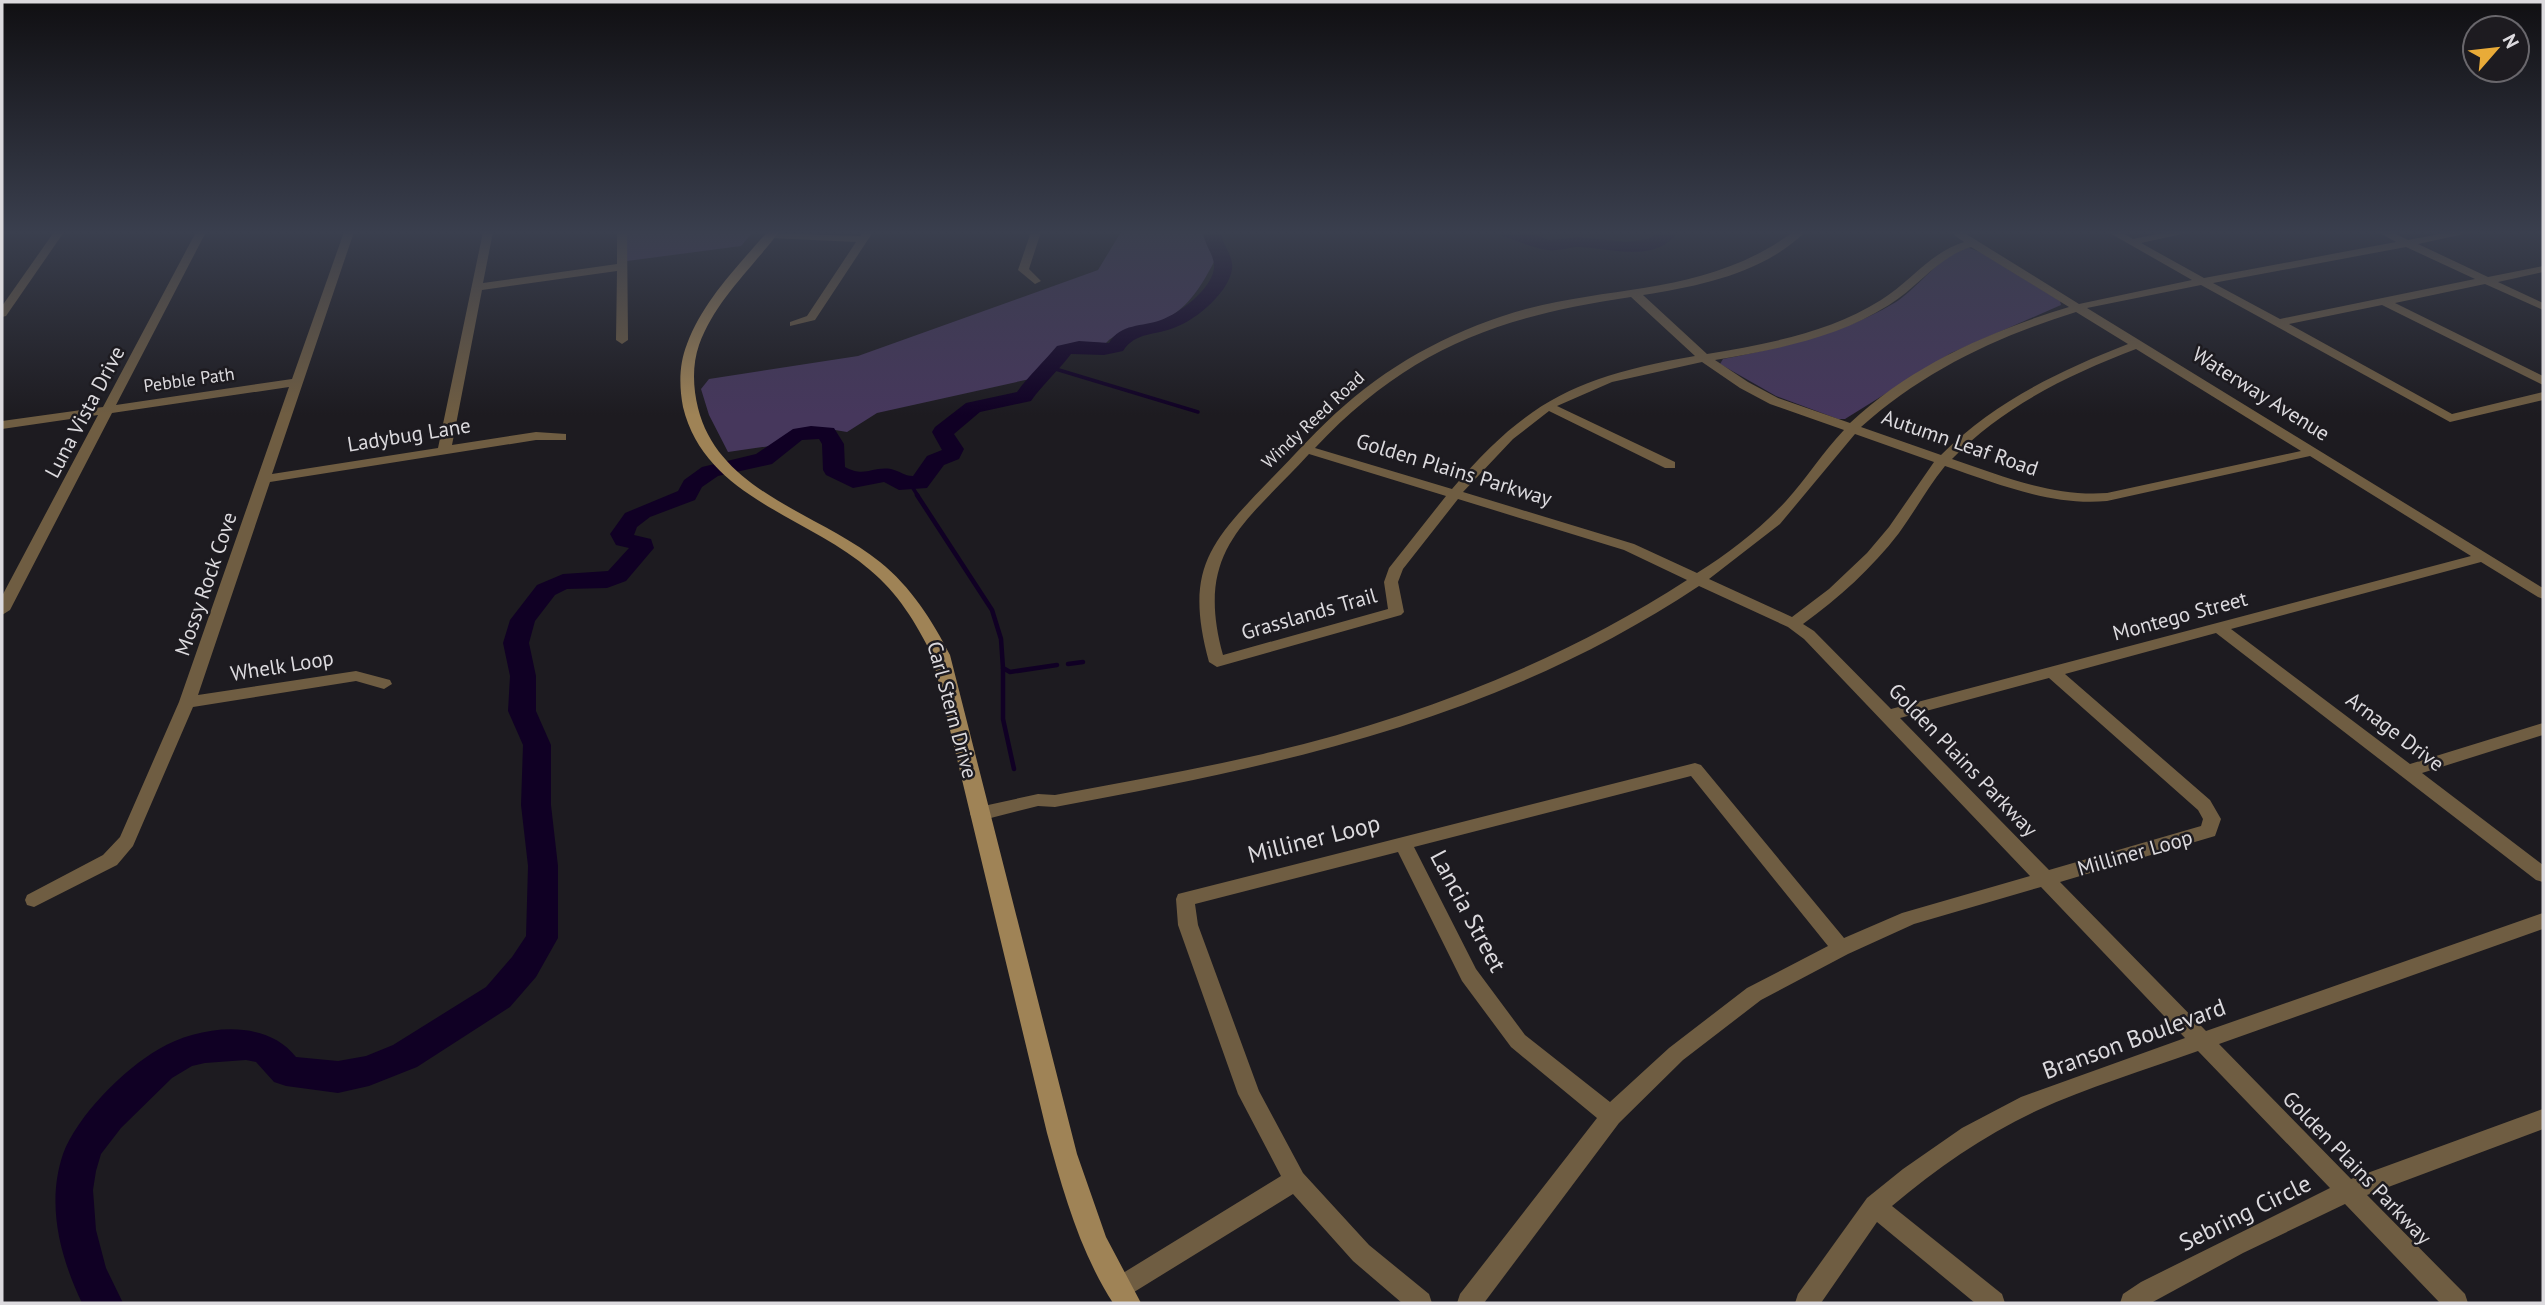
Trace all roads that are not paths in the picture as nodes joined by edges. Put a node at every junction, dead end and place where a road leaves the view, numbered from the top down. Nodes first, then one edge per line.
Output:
1 (17, 293) edge
2 (169, 293) edge
3 (328, 293) edge
4 (476, 293) edge
5 (621, 293) edge
6 (724, 293) edge
7 (828, 293) edge
8 (1628, 293) edge
9 (1634, 293) edge
10 (1900, 293) edge
11 (2054, 293) edge
12 (2142, 293) edge
13 (2222, 293) edge
14 (2429, 293) edge
15 (2513, 293) edge
16 (2385, 302) junction
17 (2077, 307) junction
18 (2543, 307) edge
19 (2, 314) edge
20 (2278, 323) junction
21 (794, 324) dead end
22 (622, 340) dead end
23 (2138, 344) junction
24 (1703, 357) junction
25 (2543, 381) edge
26 (298, 382) junction
27 (2543, 396) edge
28 (1548, 406) junction
29 (108, 409) junction
30 (2, 425) edge
31 (1851, 429) junction
32 (561, 437) dead end
33 (1309, 450) junction
34 (444, 451) junction
35 (2312, 452) junction
36 (1943, 460) junction
37 (1670, 465) dead end
38 (264, 479) junction
39 (1457, 495) junction
40 (2484, 557) junction
41 (1698, 579) junction
42 (2543, 594) edge
43 (2, 610) edge
44 (1793, 624) junction
45 (2218, 627) junction
46 (1217, 662) joint
47 (2051, 671) junction
48 (384, 684) dead end
49 (187, 702) junction
50 (1888, 716) junction
51 (2543, 729) edge
52 (2409, 771) junction
53 (981, 820) junction
54 (1403, 843) junction
55 (2543, 875) edge
56 (2046, 878) junction
57 (34, 900) dead end
58 (2543, 921) edge
59 (1842, 948) junction
60 (2203, 1041) junction
61 (1611, 1116) junction
62 (2543, 1119) edge
63 (1295, 1180) junction
64 (2348, 1192) junction
65 (1875, 1206) junction
66 (1123, 1296) edge
67 (1420, 1303) edge
68 (1469, 1303) edge
69 (1807, 1303) edge
70 (1993, 1303) edge
71 (2132, 1303) edge
72 (2456, 1303) edge

1 - 19 street
2 - 29 street, Luna Vista Drive
3 - 26 street, Mossy Rock Cove
4 - 34 street
5 - 22 street
6 - 53 street, Carl Stern Drive
7 - 21 street
8 - 33 street, Windy Reed Road
9 - 24 street, Autumn Leaf Road
10 - 24 street, Grasslands Trail
11 - 17 street, Waterway Avenue
12 - 17 street
13 - 20 street
14 - 16 street
15 - 18 street
16 - 20 street
16 - 25 street
17 - 23 street, Waterway Avenue
17 - 31 street
20 - 27 street
23 - 35 street, Waterway Avenue
23 - 36 street
24 - 28 street, Grasslands Trail
24 - 31 street, Autumn Leaf Road
26 - 29 street, Pebble Path
26 - 38 street, Mossy Rock Cove
28 - 37 street
28 - 39 street, Grasslands Trail
29 - 30 street, Pebble Path
29 - 43 street, Luna Vista Drive
31 - 36 street, Autumn Leaf Road
31 - 41 street
32 - 34 street, Ladybug Lane
33 - 39 street, Golden Plains Parkway
33 - 46 street, Windy Reed Road
34 - 38 street, Ladybug Lane
35 - 36 street, Autumn Leaf Road
35 - 40 street, Waterway Avenue
36 - 44 street
38 - 49 street, Mossy Rock Cove
39 - 41 street, Golden Plains Parkway
39 - 46 street, Grasslands Trail
40 - 42 street, Waterway Avenue
40 - 45 street, Montego Street
41 - 44 street, Golden Plains Parkway
41 - 53 street
44 - 50 street, Golden Plains Parkway
45 - 47 street, Montego Street
45 - 52 street, Arnage Drive
47 - 50 street, Montego Street
47 - 56 street, Milliner Loop
48 - 49 street, Whelk Loop
49 - 57 street, Mossy Rock Cove
50 - 56 street, Golden Plains Parkway
51 - 52 street
52 - 55 street, Arnage Drive
53 - 66 street, Carl Stern Drive
54 - 59 street, Milliner Loop
54 - 61 street, Lancia Street
54 - 63 street, Milliner Loop
56 - 59 street, Milliner Loop
56 - 60 street, Golden Plains Parkway
58 - 60 street, Branson Boulevard
59 - 61 street, Milliner Loop
60 - 64 street, Golden Plains Parkway
60 - 65 street, Branson Boulevard
61 - 68 street, Milliner Loop
62 - 64 street, Sebring Circle
63 - 66 street
63 - 67 street, Milliner Loop
64 - 71 street, Sebring Circle
64 - 72 street, Golden Plains Parkway
65 - 69 street, Branson Boulevard
65 - 70 street

